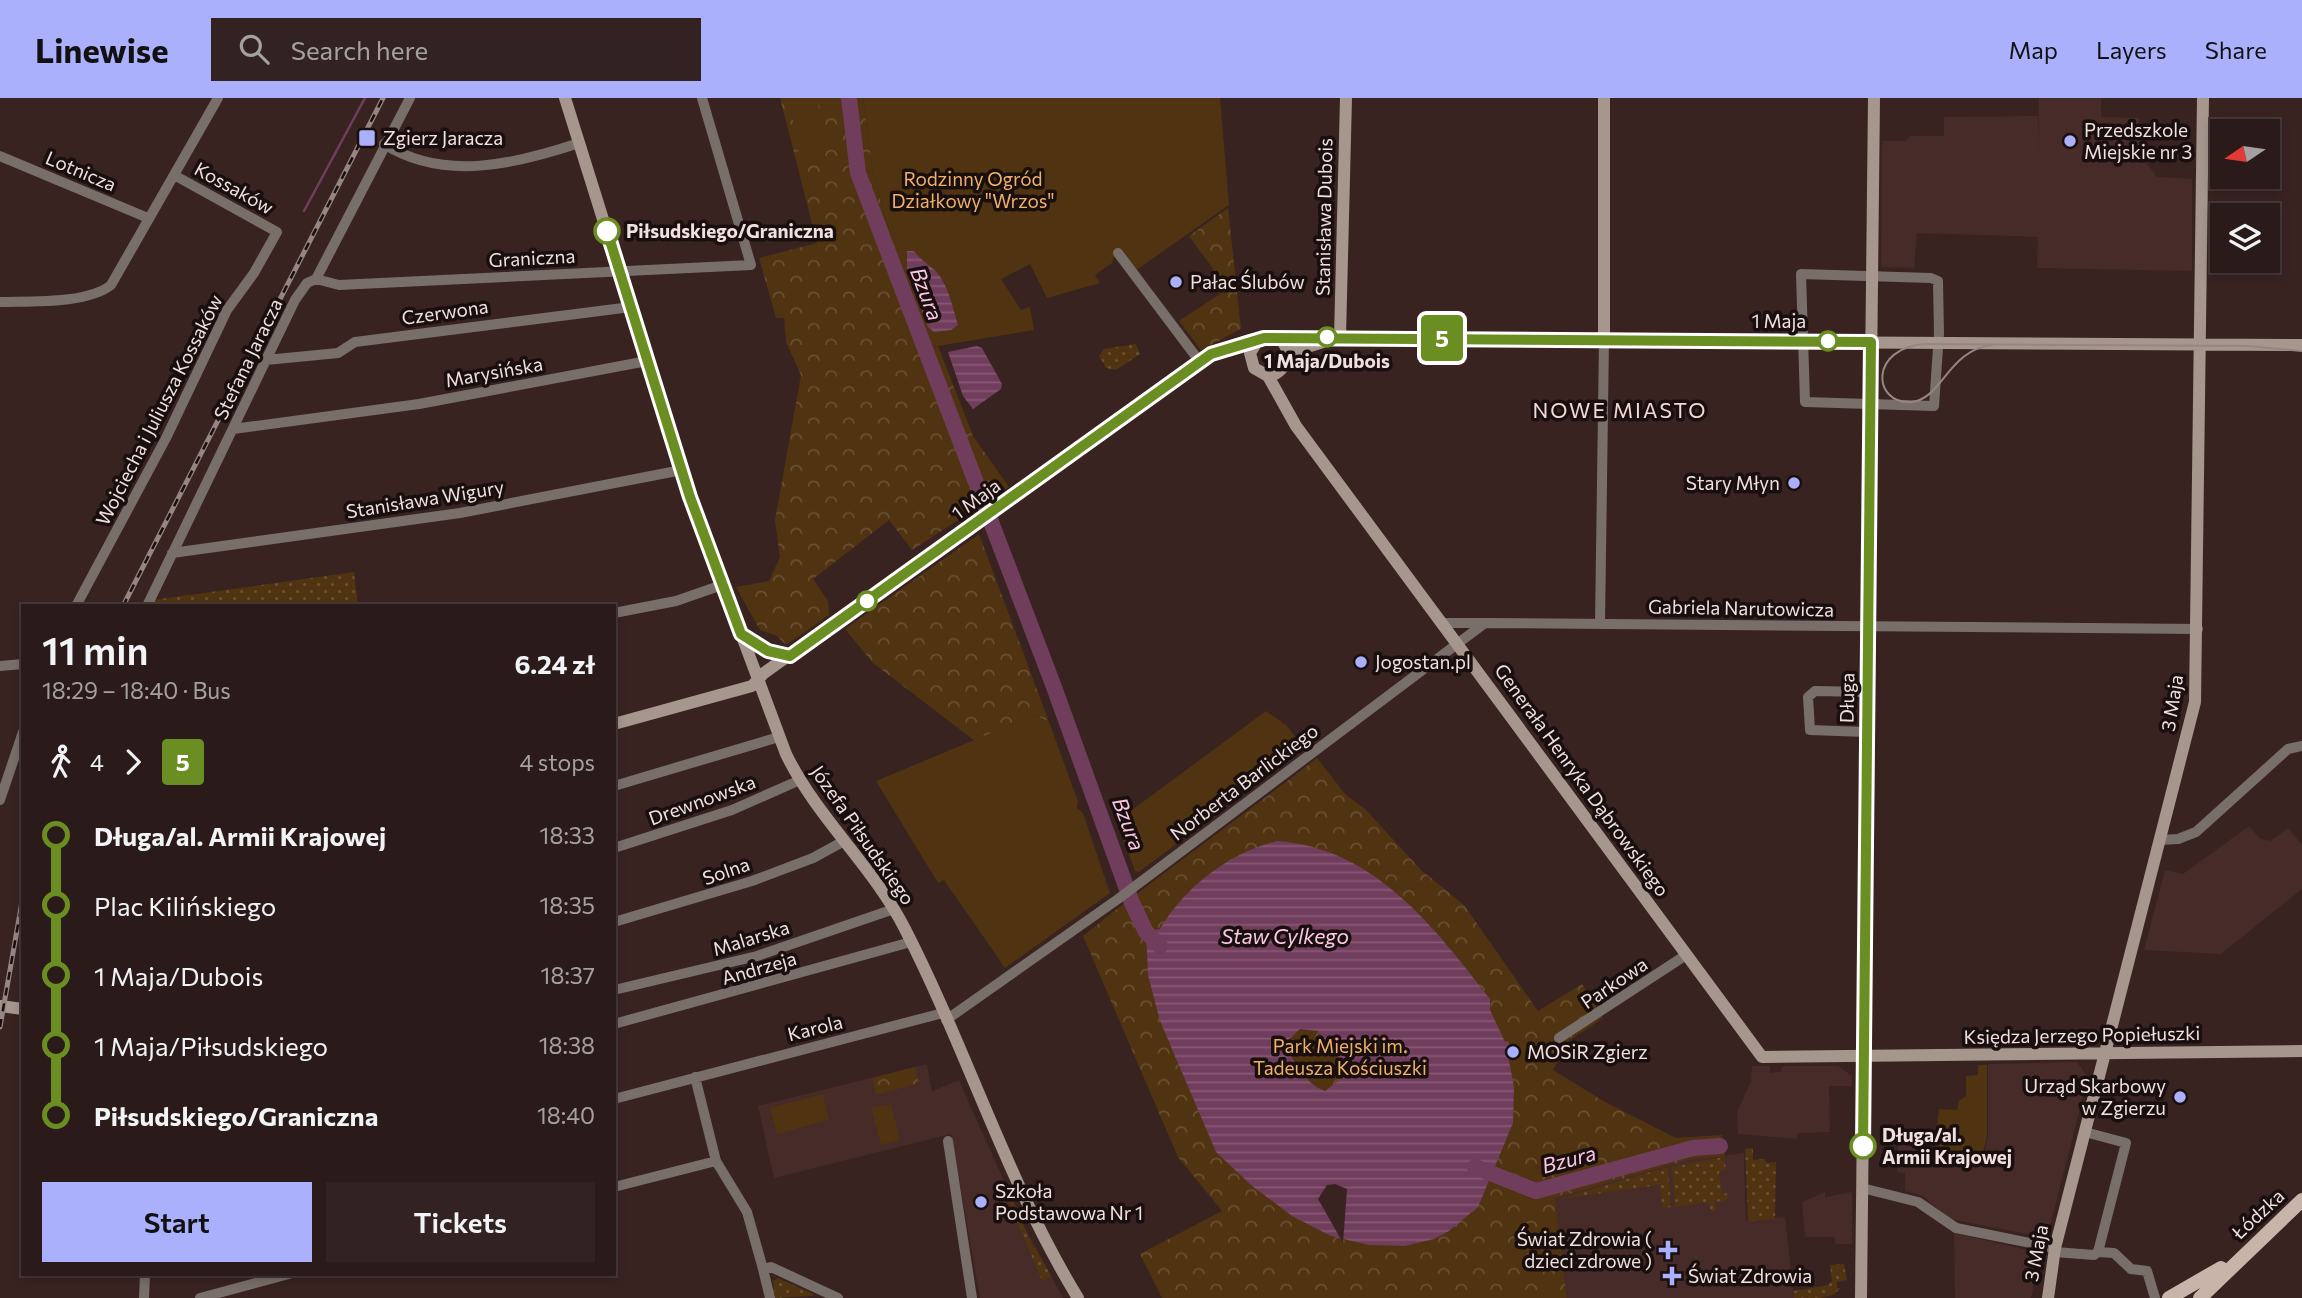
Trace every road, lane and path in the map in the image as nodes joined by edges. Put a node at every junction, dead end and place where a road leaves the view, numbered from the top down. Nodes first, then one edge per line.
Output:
1 (218, 98) edge
2 (410, 98) edge
3 (565, 98) edge
4 (702, 98) edge
5 (1346, 98) edge
6 (1604, 98) edge
7 (1874, 98) edge
8 (2203, 98) edge
9 (579, 143) junction
10 (384, 144) junction
11 (0, 156) edge
12 (174, 175) junction
13 (148, 218) junction
14 (277, 232) joint
15 (1118, 253) dead end
16 (619, 271) junction
17 (1872, 276) junction
18 (316, 279) junction
19 (0, 302) edge
20 (631, 307) junction
21 (1340, 337) junction
22 (1276, 339) junction
23 (1604, 339) junction
24 (1258, 340) junction
25 (1802, 341) junction
26 (1871, 342) junction
27 (1938, 343) junction
28 (2302, 345) edge
29 (2200, 346) junction
30 (1217, 352) junction
31 (1250, 353) junction
32 (1288, 353) junction
33 (266, 360) junction
34 (647, 360) junction
35 (1200, 362) junction
36 (1271, 375) junction
37 (1870, 405) junction
38 (233, 429) junction
39 (682, 470) junction
40 (172, 553) junction
41 (722, 585) junction
42 (77, 604) edge
43 (148, 604) edge
44 (616, 613) edge
45 (1443, 622) junction
46 (1485, 623) junction
47 (1600, 624) junction
48 (1868, 626) junction
49 (2198, 629) junction
50 (741, 634) junction
51 (1458, 643) junction
52 (790, 656) junction
53 (21, 664) edge
54 (0, 666) edge
55 (758, 679) junction
56 (1867, 692) junction
57 (616, 723) edge
58 (1866, 732) junction
59 (779, 737) junction
60 (21, 738) edge
61 (2302, 746) edge
62 (800, 780) junction
63 (616, 785) edge
64 (0, 799) edge
65 (2160, 840) junction
66 (844, 841) junction
67 (616, 847) edge
68 (894, 909) junction
69 (616, 921) edge
70 (911, 942) junction
71 (1686, 955) junction
72 (616, 990) edge
73 (0, 1006) edge
74 (21, 1009) edge
75 (944, 1016) junction
76 (616, 1023) edge
77 (1559, 1038) dead end
78 (2302, 1051) edge
79 (2105, 1054) junction
80 (1863, 1057) junction
81 (695, 1077) junction
82 (616, 1098) edge
83 (2085, 1132) junction
84 (948, 1141) dead end
85 (716, 1161) junction
86 (616, 1186) edge
87 (1863, 1188) junction
88 (2302, 1200) edge
89 (2055, 1250) junction
90 (2098, 1252) junction
91 (2240, 1257) junction
92 (763, 1269) junction
93 (145, 1276) edge
94 (282, 1276) edge
95 (825, 1296) edge
96 (144, 1298) edge
97 (200, 1298) edge
98 (770, 1298) edge
99 (838, 1298) edge
100 (972, 1298) edge
101 (1078, 1298) edge
102 (1861, 1298) edge
103 (2048, 1298) edge
104 (2155, 1298) edge
105 (2169, 1298) edge
106 (2200, 1298) edge

1 - 12 street
2 - 10 street, Stefana Jaracza
3 - 9 street, Józefa Piłsudskiego
4 - 16 street, Graniczna
5 - 21 street, Stanisława Dubois
6 - 23 street
7 - 17 street, Długa
8 - 29 street, 3 Maja
9 - 10 street
9 - 16 street, Józefa Piłsudskiego
10 - 18 street, Stefana Jaracza
11 - 13 street, Lotnicza
12 - 13 street
12 - 14 street, Kossaków
13 - 19 street
14 - 42 street, Wojciecha i Juliusza Kossaków
15 - 35 street
16 - 18 street, Graniczna
16 - 20 street, Józefa Piłsudskiego
17 - 25 street
17 - 26 street, Długa
17 - 27 street
18 - 33 street, Stefana Jaracza
20 - 33 street, Czerwona
20 - 34 street, Józefa Piłsudskiego
21 - 22 street, 1 Maja
21 - 23 street, 1 Maja
21 - 32 street, 1 Maja
22 - 24 street
22 - 32 street
23 - 25 street, 1 Maja
23 - 47 street
24 - 30 street, 1 Maja
24 - 31 street
25 - 26 street, 1 Maja
25 - 37 street
26 - 27 street, 1 Maja
26 - 37 street, Długa
27 - 29 street, 1 Maja
27 - 37 street
28 - 29 street, 1 Maja
29 - 49 street, 3 Maja
30 - 31 street
30 - 35 street, 1 Maja
31 - 36 street
32 - 36 street
33 - 38 street, Stefana Jaracza
34 - 38 street, Marysińska
34 - 39 street, Józefa Piłsudskiego
35 - 52 street, 1 Maja
36 - 45 street, Generała Henryka Dąbrowskiego
37 - 48 street, Długa
38 - 40 street, Stefana Jaracza
39 - 40 street, Stanisława Wigury
39 - 41 street, Józefa Piłsudskiego
40 - 43 street, Stefana Jaracza
41 - 44 street
41 - 50 street, Józefa Piłsudskiego
45 - 46 street, Gabriela Narutowicza
45 - 51 street, Generała Henryka Dąbrowskiego
46 - 47 street, Gabriela Narutowicza
46 - 51 street
47 - 48 street, Gabriela Narutowicza
48 - 49 street, Gabriela Narutowicza
48 - 56 street, Długa
49 - 65 street, 3 Maja
50 - 52 street
50 - 55 street, Józefa Piłsudskiego
51 - 71 street, Generała Henryka Dąbrowskiego
51 - 75 street, Norberta Barlickiego
52 - 55 street, 1 Maja
53 - 54 street
55 - 57 street, 1 Maja
55 - 59 street, Józefa Piłsudskiego
56 - 58 street, Długa
56 - 58 street
58 - 80 street, Długa
59 - 62 street, Józefa Piłsudskiego
59 - 63 street
60 - 64 street
61 - 65 street
62 - 66 street, Józefa Piłsudskiego
62 - 67 street, Drewnowska
65 - 79 street, 3 Maja
66 - 68 street, Józefa Piłsudskiego
66 - 69 street, Solna
68 - 70 street, Józefa Piłsudskiego
68 - 72 street, Malarska
70 - 75 street, Józefa Piłsudskiego
70 - 76 street, Andrzeja
71 - 77 street, Parkowa
71 - 80 street, Generała Henryka Dąbrowskiego
73 - 74 street
75 - 81 street, Karola
75 - 101 street, Józefa Piłsudskiego
78 - 79 street, Księdza Jerzego Popiełuszki
79 - 80 street, Księdza Jerzego Popiełuszki
79 - 83 street, 3 Maja
80 - 87 street, Długa
81 - 82 street, Karola
81 - 85 street
83 - 89 street, 3 Maja
83 - 90 street
84 - 100 street
85 - 86 street
85 - 92 street
87 - 89 street
87 - 102 street, Długa
88 - 91 main road, Łódzka
89 - 90 street
89 - 103 street, 3 Maja
90 - 104 street
91 - 105 main road
91 - 106 main road
92 - 95 street
92 - 98 street
93 - 96 street
94 - 97 street
95 - 99 street

